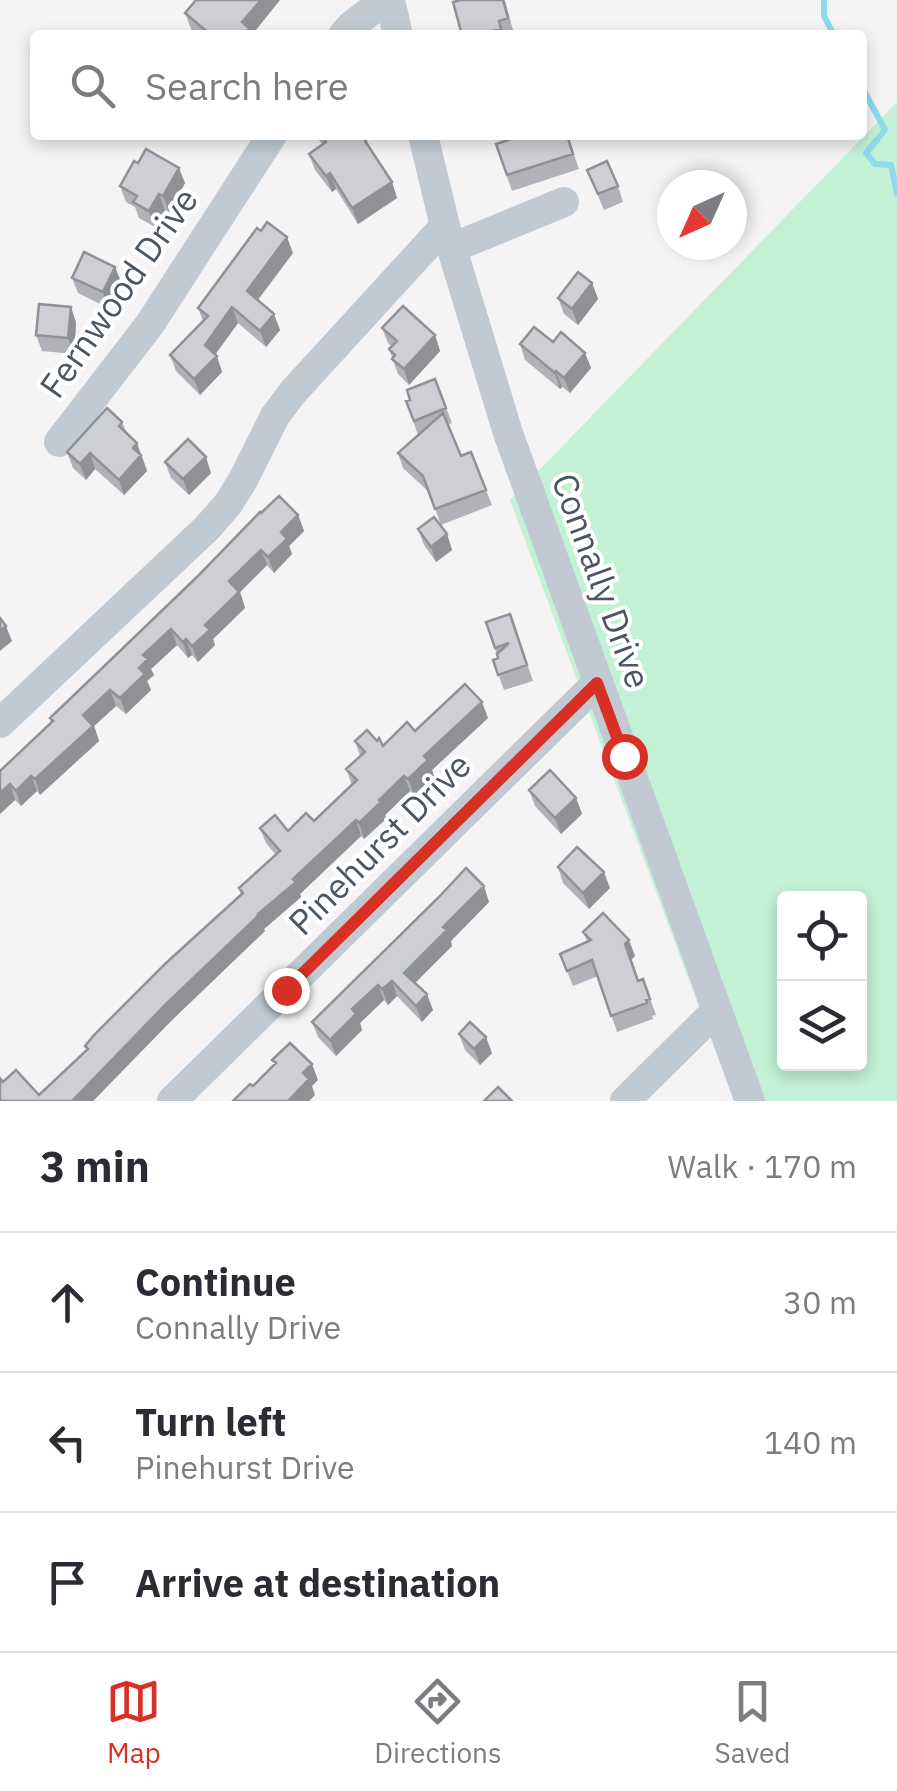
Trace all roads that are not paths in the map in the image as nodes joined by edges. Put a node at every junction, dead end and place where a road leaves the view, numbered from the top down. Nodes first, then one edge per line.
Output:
1 (388, 0) edge
2 (349, 30) edge
3 (397, 30) edge
4 (269, 140) edge
5 (424, 140) edge
6 (564, 202) dead end
7 (448, 237) junction
8 (59, 442) dead end
9 (597, 683) junction
10 (0, 723) edge
11 (717, 1010) junction
12 (172, 1101) edge
13 (625, 1101) edge
14 (750, 1101) edge

1 - 2 street
1 - 3 street
4 - 8 street, Fernwood Drive
5 - 7 street, Connally Drive
6 - 7 street
7 - 9 street, Connally Drive
7 - 10 street
9 - 11 street, Connally Drive
9 - 12 street, Pinehurst Drive
11 - 13 street
11 - 14 street, Connally Drive

